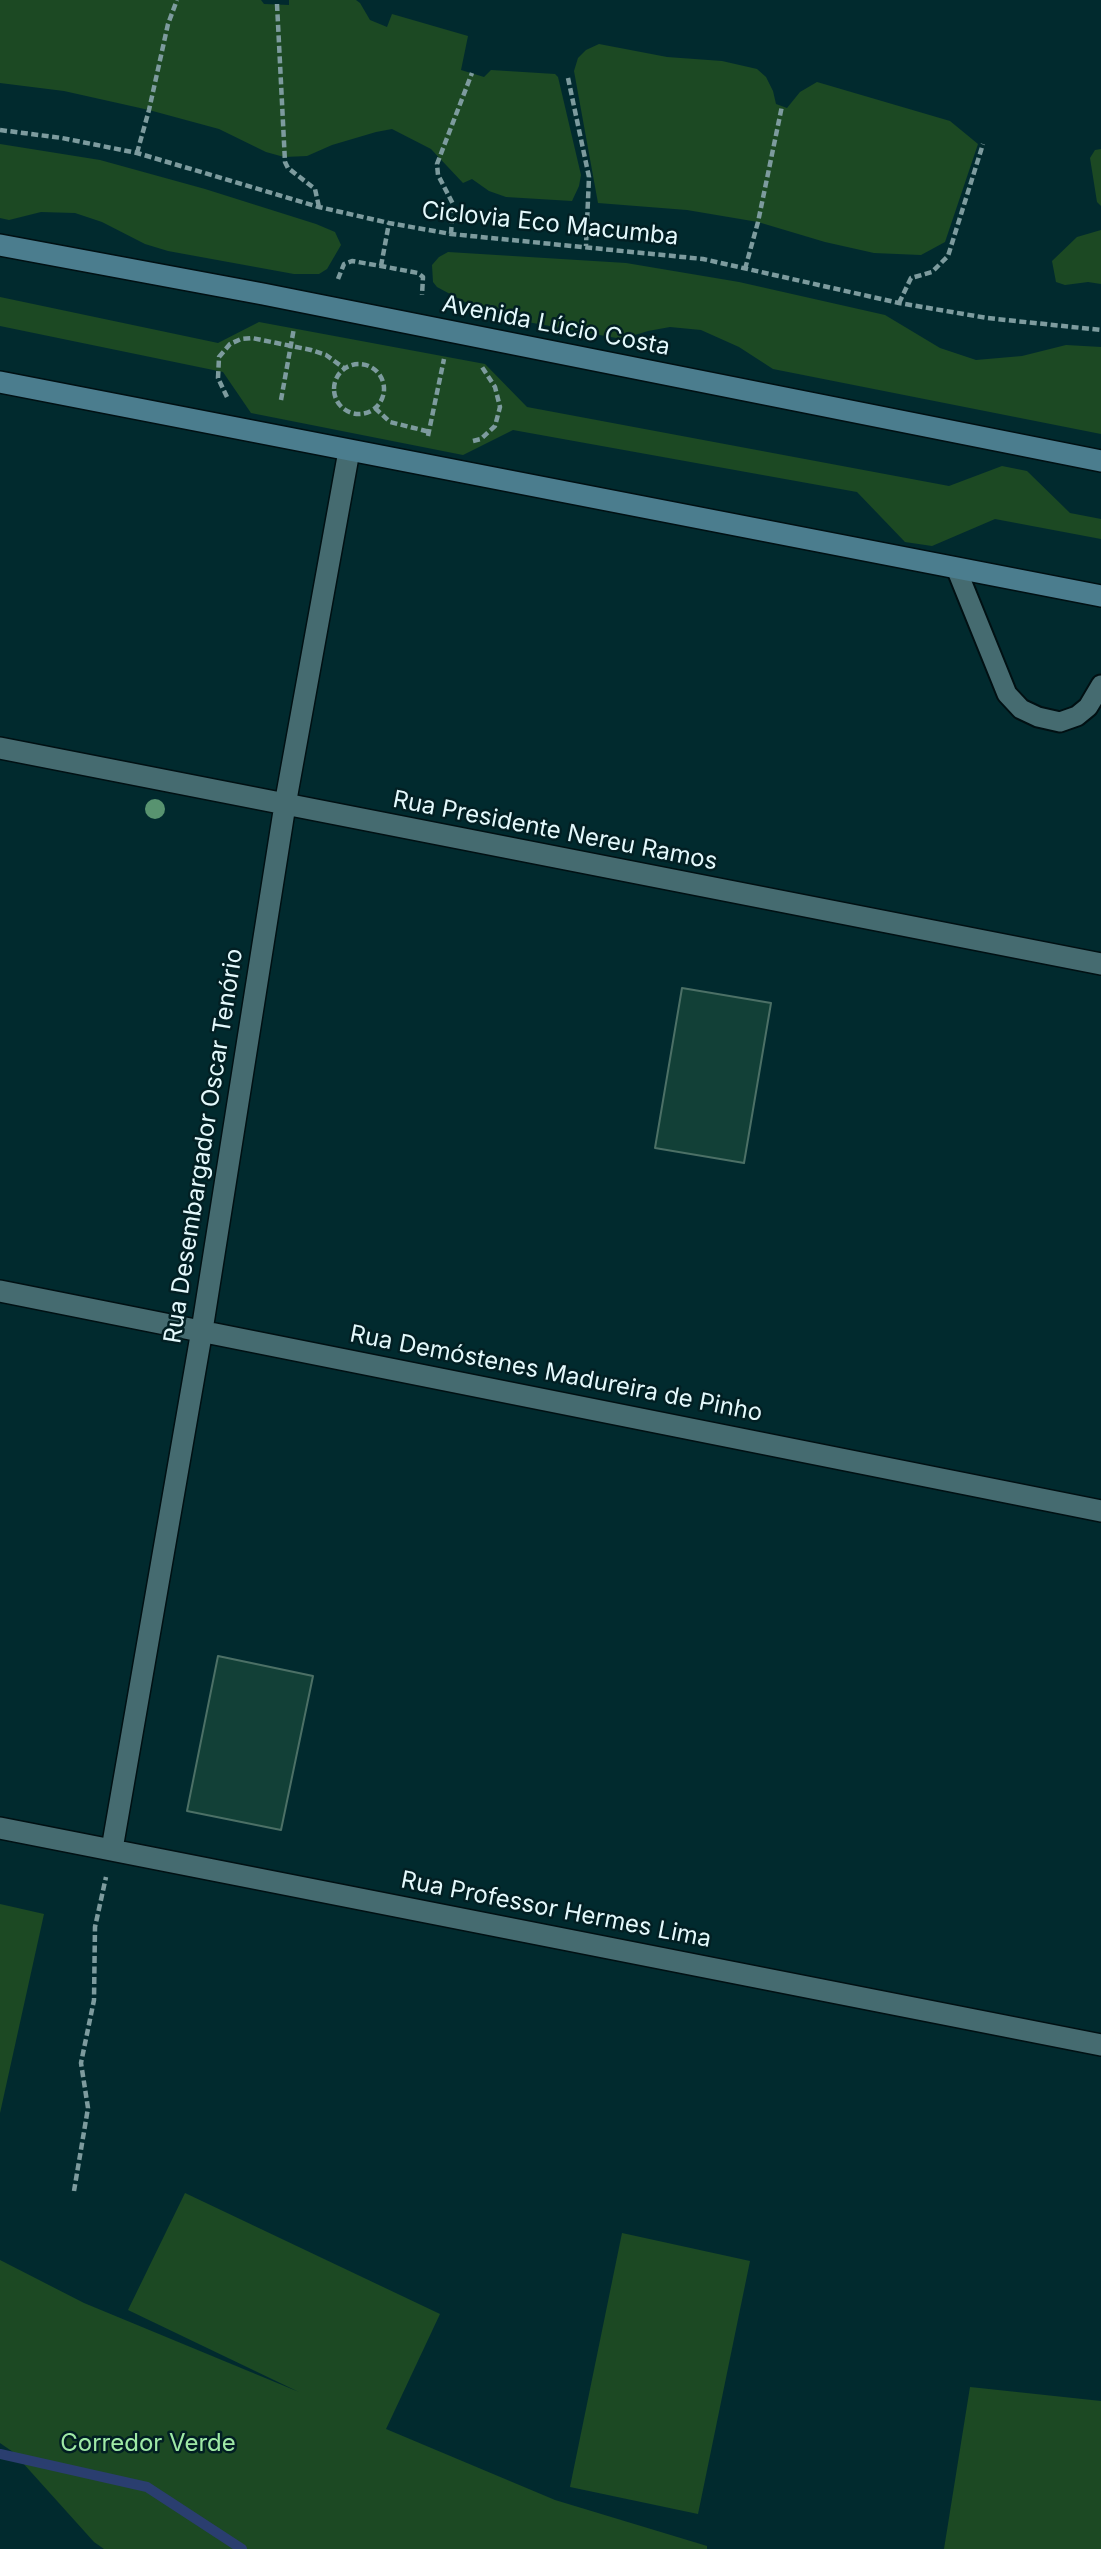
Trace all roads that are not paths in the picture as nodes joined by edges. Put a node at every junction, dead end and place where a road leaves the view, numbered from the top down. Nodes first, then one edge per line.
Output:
1 (0, 245) edge
2 (0, 382) edge
3 (349, 451) junction
4 (1101, 461) edge
5 (956, 568) junction
6 (1101, 596) edge
7 (1101, 685) edge
8 (0, 748) edge
9 (285, 805) junction
10 (1101, 964) edge
11 (0, 1291) edge
12 (202, 1330) junction
13 (1101, 1511) edge
14 (0, 1828) edge
15 (112, 1849) junction
16 (1101, 2045) edge

1 - 4 main road, Avenida Lúcio Costa
2 - 3 main road
3 - 5 main road
3 - 9 street, Rua Desembargador Oscar Tenório
5 - 6 main road
5 - 7 lane
8 - 9 street, Rua Presidente Nereu Ramos
9 - 10 street, Rua Presidente Nereu Ramos
9 - 12 street, Rua Desembargador Oscar Tenório
11 - 12 street, Rua Demóstenes Madureira de Pinho
12 - 13 street, Rua Demóstenes Madureira de Pinho
12 - 15 street, Rua Desembargador Oscar Tenório
14 - 15 street, Rua Professor Hermes Lima
15 - 16 street, Rua Professor Hermes Lima

